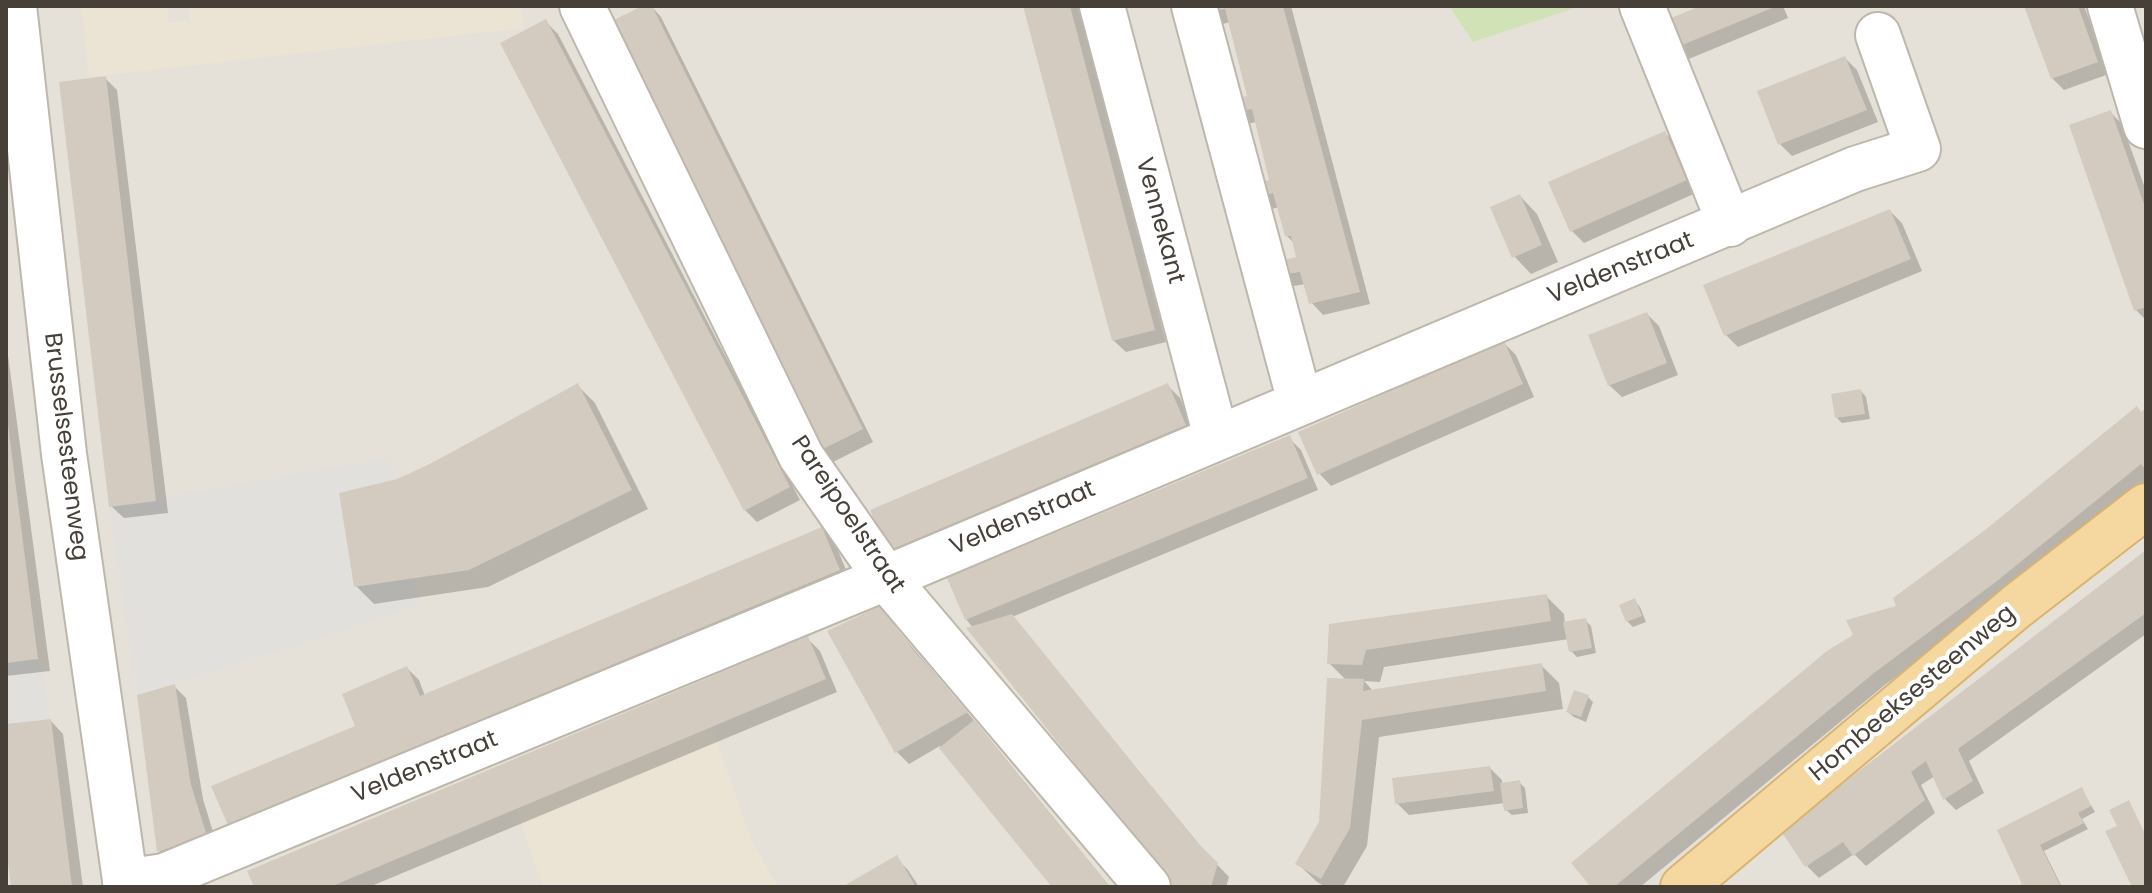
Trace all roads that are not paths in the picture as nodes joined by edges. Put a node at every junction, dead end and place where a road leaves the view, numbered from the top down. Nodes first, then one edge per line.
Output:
1 (14, 6) edge
2 (1102, 6) edge
3 (1194, 6) edge
4 (1642, 6) edge
5 (2110, 6) edge
6 (585, 7) edge
7 (1878, 35) dead end
8 (2146, 126) edge
9 (1730, 224) junction
10 (1300, 402) junction
11 (1216, 437) junction
12 (2146, 506) edge
13 (886, 578) junction
14 (126, 885) edge
15 (1148, 887) edge
16 (1683, 887) edge

1 - 14 street, Brusselsesteenweg
2 - 11 street, Vennekant
3 - 10 street
4 - 9 street
5 - 8 street
6 - 13 street, Pareipoelstraat
7 - 9 street, Veldenstraat
9 - 10 street, Veldenstraat
10 - 11 street, Veldenstraat
11 - 13 street, Veldenstraat
12 - 16 main road, Hombeeksesteenweg
13 - 14 street, Veldenstraat
13 - 15 street, Pareipoelstraat

